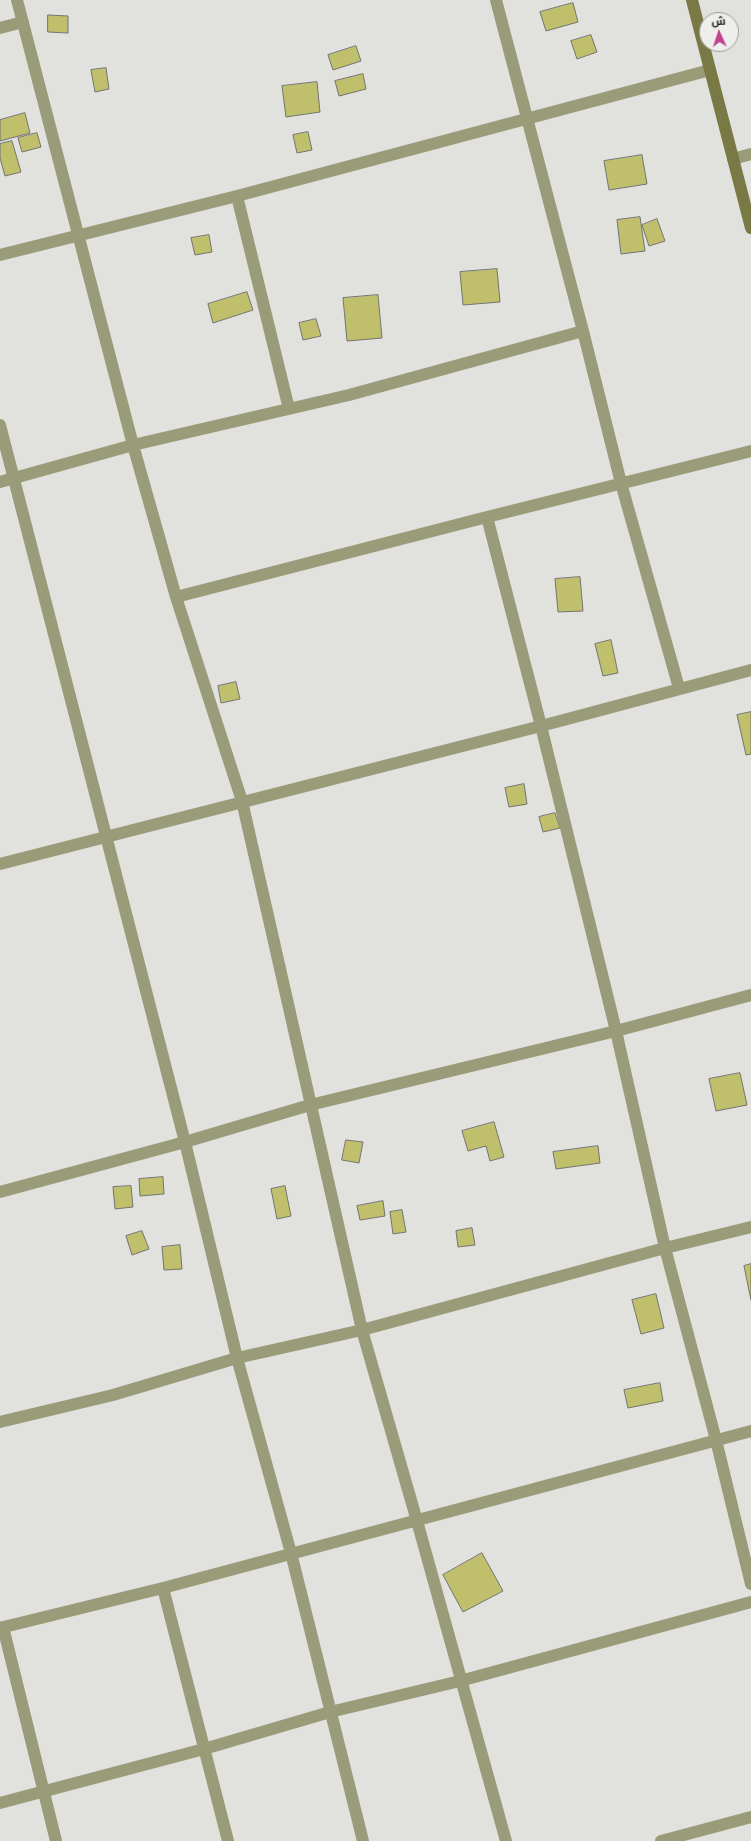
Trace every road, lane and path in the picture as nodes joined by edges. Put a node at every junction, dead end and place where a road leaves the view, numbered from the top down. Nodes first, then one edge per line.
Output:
1 (18, 0) edge
2 (496, 0) edge
3 (692, 0) edge
4 (23, 22) junction
5 (0, 28) edge
6 (710, 70) junction
7 (527, 118) junction
8 (751, 154) edge
9 (733, 159) junction
10 (237, 196) junction
11 (751, 228) edge
12 (77, 235) junction
13 (0, 255) edge
14 (583, 331) junction
15 (289, 409) junction
16 (0, 425) edge
17 (133, 446) junction
18 (751, 451) edge
19 (14, 478) junction
20 (0, 482) edge
21 (620, 483) junction
22 (487, 517) junction
23 (176, 597) junction
24 (751, 670) edge
25 (679, 688) junction
26 (542, 726) junction
27 (242, 801) junction
28 (106, 836) junction
29 (0, 864) edge
30 (751, 995) edge
31 (616, 1031) junction
32 (310, 1105) junction
33 (185, 1142) junction
34 (0, 1192) edge
35 (751, 1227) edge
36 (666, 1248) junction
37 (362, 1330) junction
38 (237, 1358) junction
39 (0, 1422) edge
40 (751, 1430) edge
41 (716, 1440) junction
42 (417, 1520) junction
43 (291, 1553) junction
44 (751, 1584) edge
45 (163, 1588) junction
46 (751, 1602) edge
47 (2, 1628) edge
48 (460, 1681) junction
49 (330, 1712) junction
50 (204, 1749) junction
51 (43, 1792) junction
52 (0, 1804) edge
53 (751, 1817) edge
54 (56, 1841) edge
55 (228, 1841) edge
56 (363, 1841) edge
57 (506, 1841) edge
58 (661, 1841) edge

1 - 4 street
2 - 7 street
3 - 6 street
4 - 5 street
4 - 12 street
6 - 7 street
6 - 9 street
7 - 10 street
7 - 14 street
8 - 9 street
9 - 11 street
10 - 12 street
10 - 15 street
12 - 13 street
12 - 17 street
14 - 15 street
14 - 21 street
15 - 17 street
16 - 19 street
17 - 19 street
17 - 23 street
18 - 21 street
19 - 20 street
19 - 28 street
21 - 22 street
21 - 25 street
22 - 23 street
22 - 26 street
23 - 27 street
24 - 25 street
25 - 26 street
26 - 27 street
26 - 31 street
27 - 28 street
27 - 32 street
28 - 29 street
28 - 33 street
30 - 31 street
31 - 32 street
31 - 36 street
32 - 33 street
32 - 37 street
33 - 34 street
33 - 38 street
35 - 36 street
36 - 37 street
36 - 41 street
37 - 38 street
37 - 42 street
38 - 39 street
38 - 43 street
40 - 41 street
41 - 42 street
41 - 44 street
42 - 43 street
42 - 48 street
43 - 45 street
43 - 49 street
45 - 47 street
45 - 50 street
46 - 48 street
47 - 51 street
48 - 49 street
48 - 57 street
49 - 50 street
49 - 56 street
50 - 51 street
50 - 55 street
51 - 52 street
51 - 54 street
53 - 58 street

